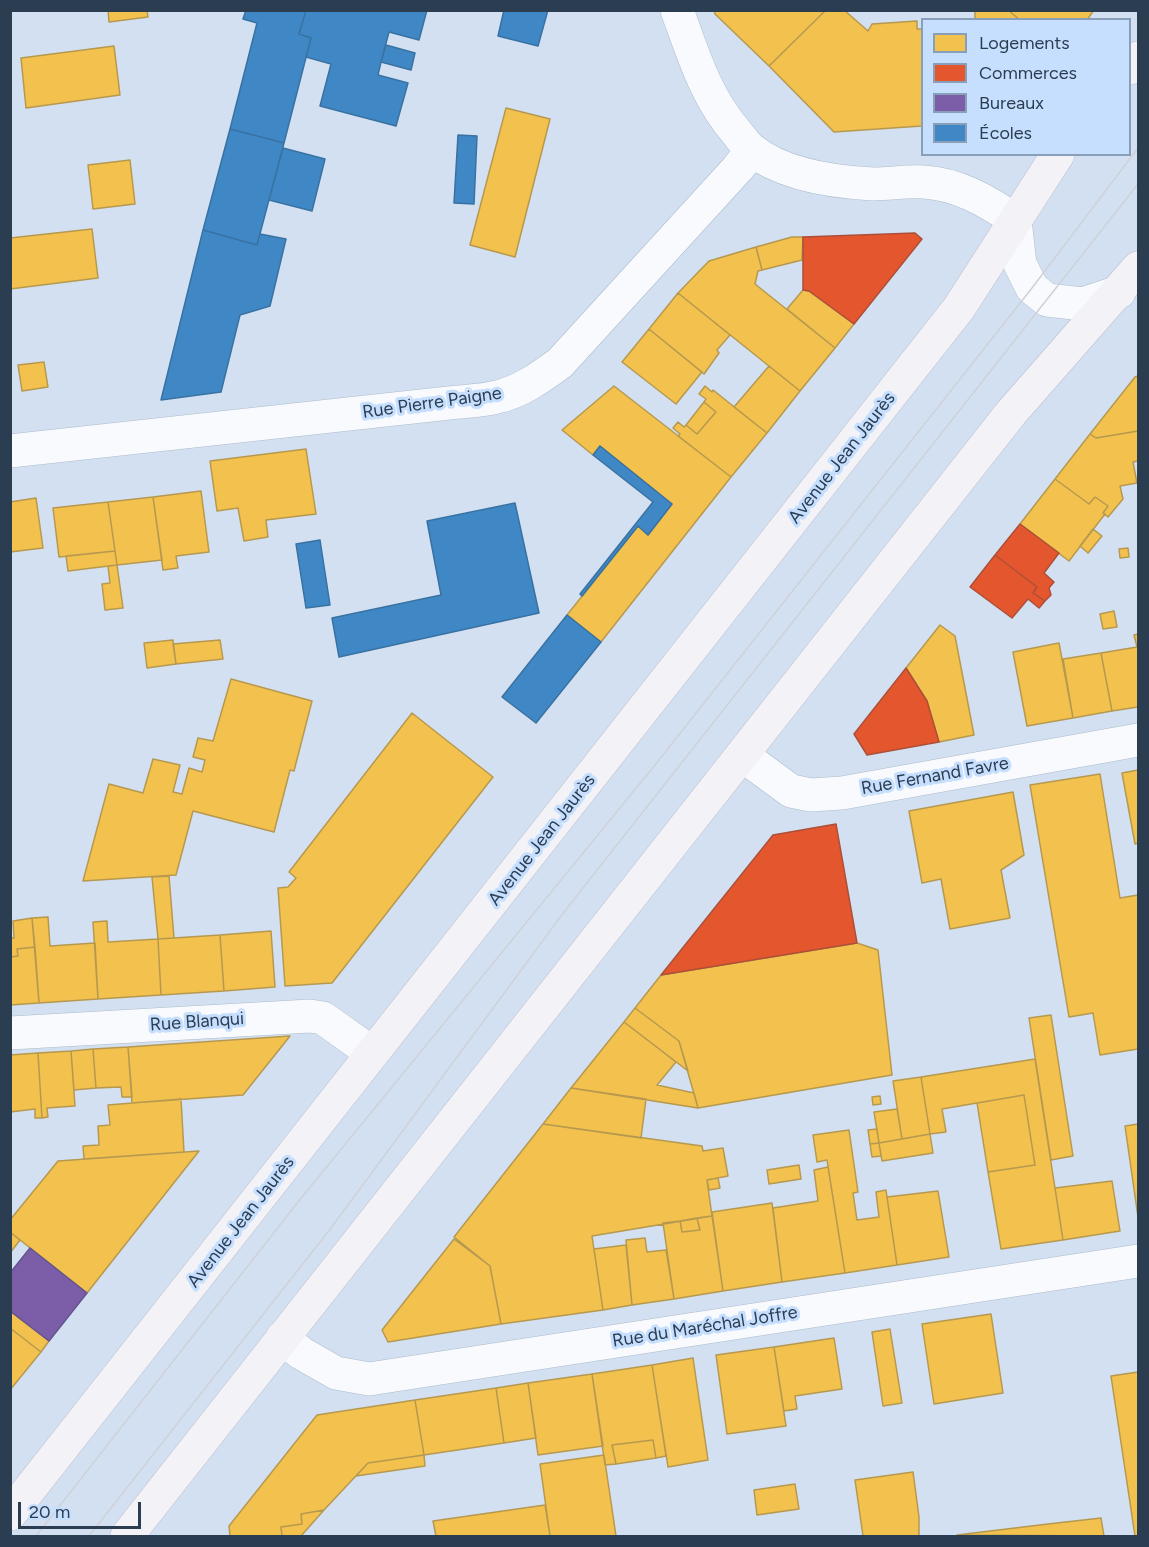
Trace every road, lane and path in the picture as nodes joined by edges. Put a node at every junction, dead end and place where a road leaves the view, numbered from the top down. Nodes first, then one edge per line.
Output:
1 (677, 10) edge
2 (752, 150) junction
3 (1057, 156) edge
4 (1016, 220) junction
5 (1129, 280) edge
6 (10, 450) edge
7 (1138, 740) edge
8 (742, 755) junction
9 (10, 1033) edge
10 (372, 1053) junction
11 (1138, 1261) edge
12 (282, 1338) junction
13 (10, 1514) edge
14 (127, 1536) edge

1 - 2 street
2 - 4 street
2 - 6 street, Rue Pierre Paigne
3 - 4 main road, Avenue Jean Jaurès
4 - 5 street
4 - 10 main road, Avenue Jean Jaurès
5 - 8 main road
7 - 8 street, Rue Fernand Favre
8 - 12 main road
9 - 10 street, Rue Blanqui
10 - 13 main road, Avenue Jean Jaurès
11 - 12 street, Rue du Maréchal Joffre
12 - 14 main road

